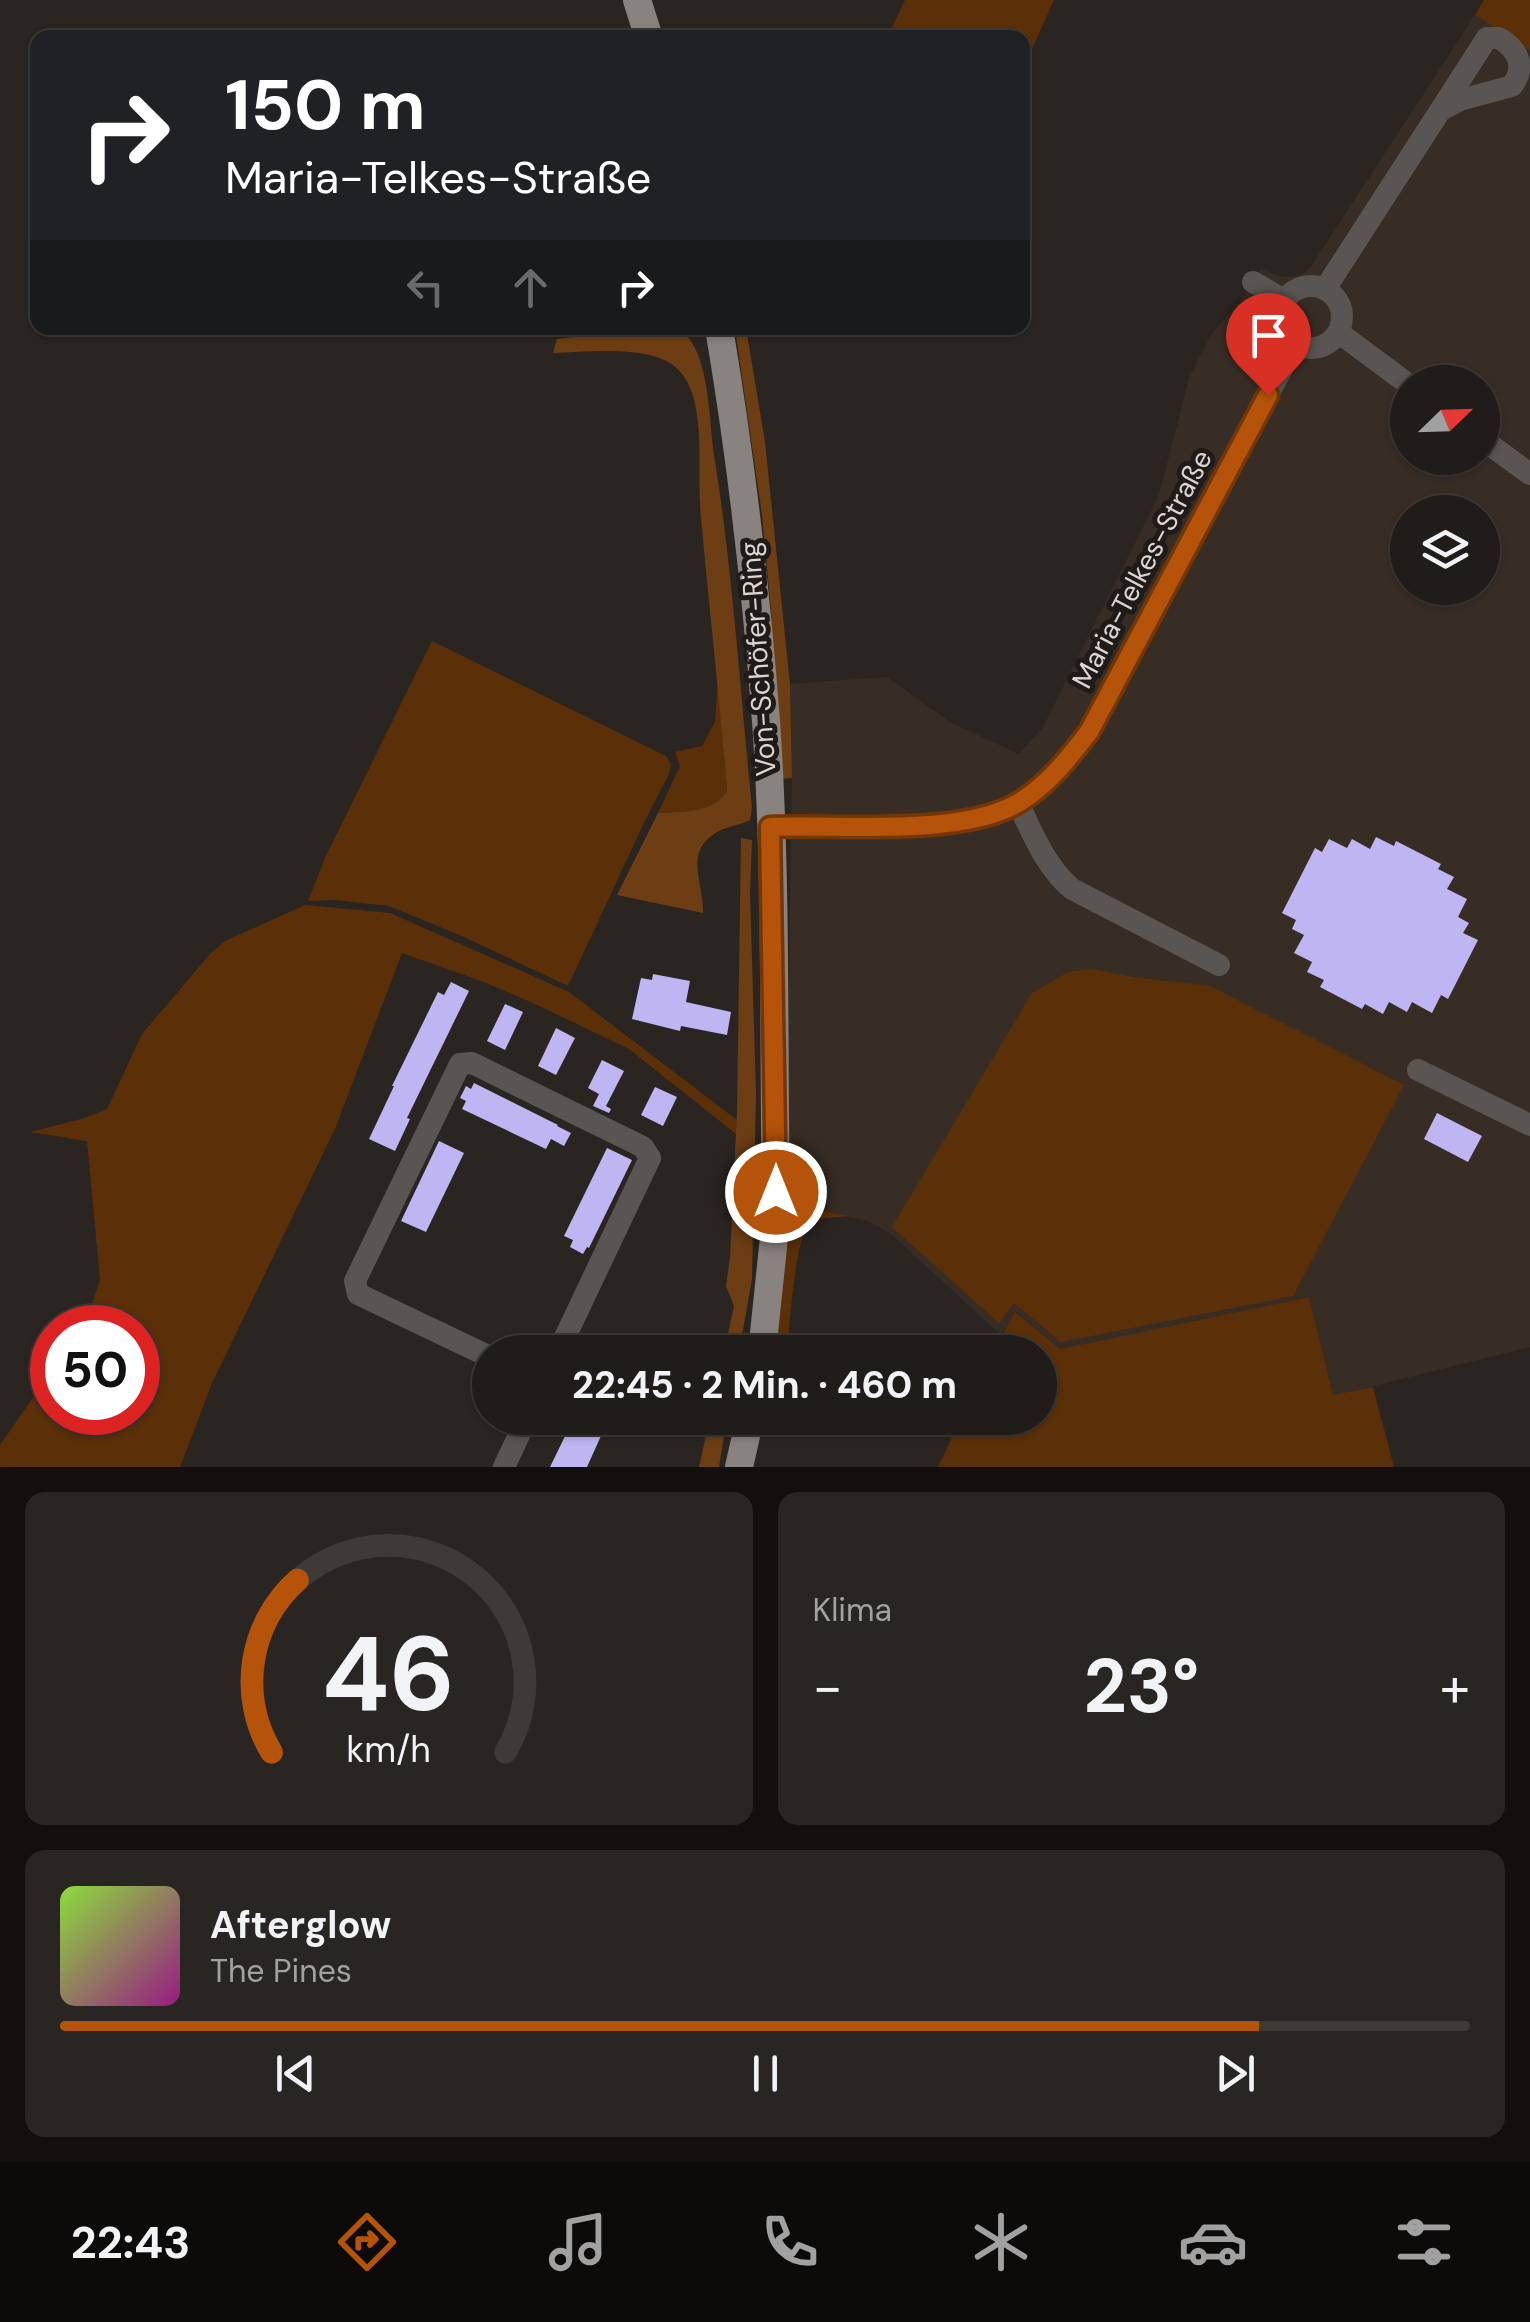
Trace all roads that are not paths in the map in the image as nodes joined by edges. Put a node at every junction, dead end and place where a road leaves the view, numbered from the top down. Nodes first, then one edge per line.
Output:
1 (637, 0) edge
2 (646, 30) edge
3 (1441, 110) dead end
4 (1253, 282) dead end
5 (1325, 290) junction
6 (1284, 300) junction
7 (1338, 332) junction
8 (720, 335) edge
9 (1295, 344) junction
10 (1390, 371) edge
11 (1500, 452) edge
12 (1530, 474) edge
13 (1018, 803) junction
14 (770, 827) junction
15 (1219, 966) dead end
16 (1418, 1070) dead end
17 (1530, 1125) edge
18 (566, 1335) edge
19 (764, 1335) edge
20 (472, 1348) edge
21 (519, 1435) edge
22 (746, 1435) edge
23 (504, 1467) edge
24 (738, 1467) edge

1 - 2 main road
3 - 5 street
4 - 6 street
5 - 6 street
5 - 7 street
6 - 9 street
7 - 9 street
7 - 10 street
8 - 14 main road, Von-Schöfer-Ring
9 - 13 street, Maria-Telkes-Straße
11 - 12 street
13 - 14 street, Maria-Telkes-Straße
13 - 15 street
14 - 19 main road, Von-Schöfer-Ring
16 - 17 street
18 - 20 street
21 - 23 street
22 - 24 main road

